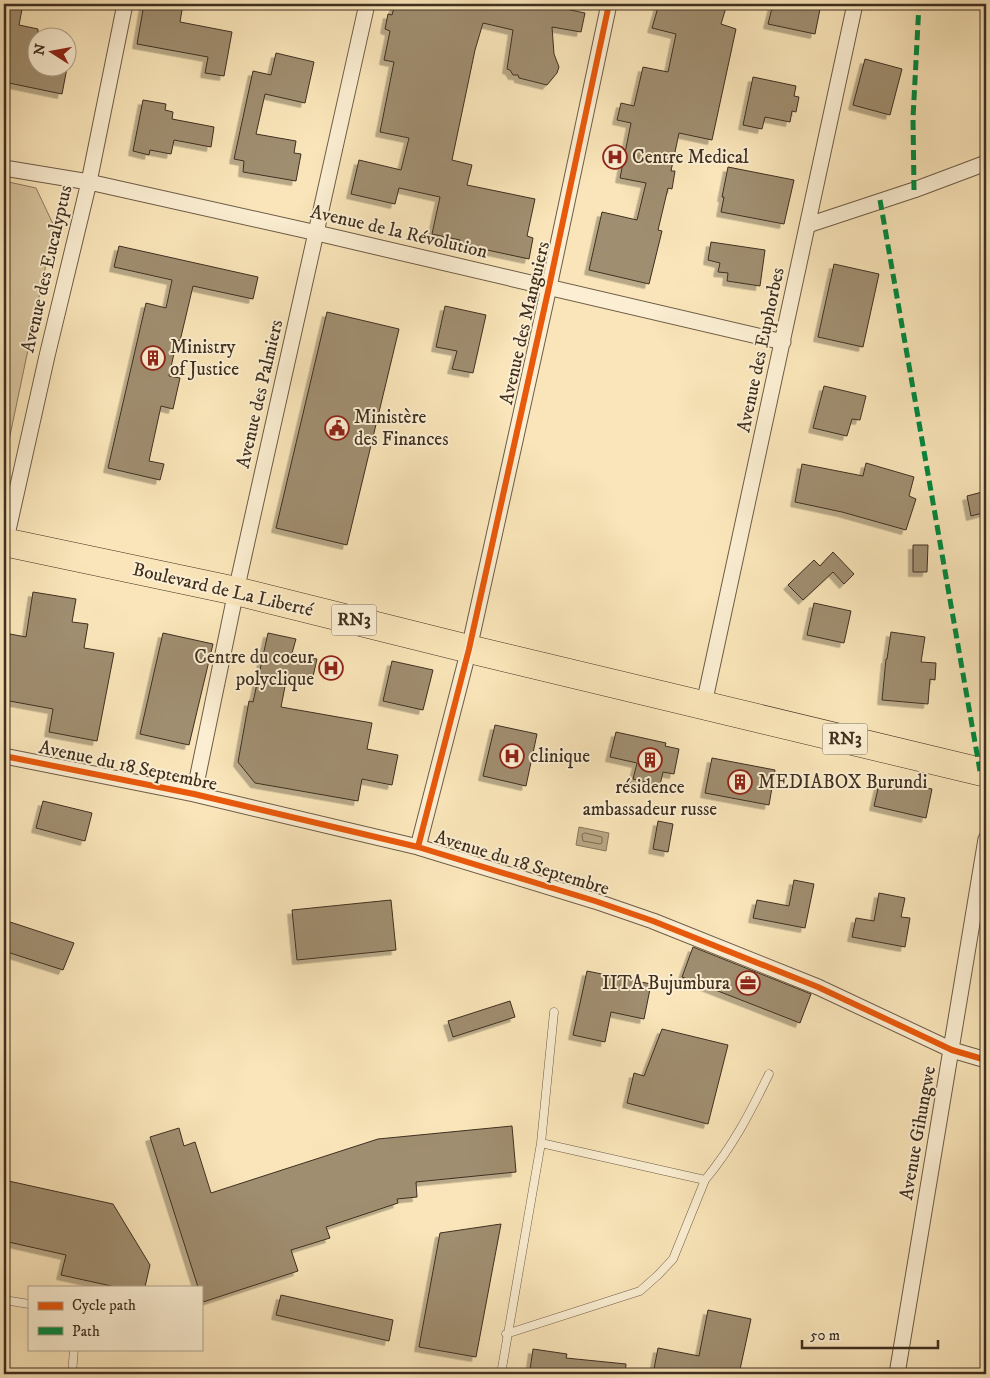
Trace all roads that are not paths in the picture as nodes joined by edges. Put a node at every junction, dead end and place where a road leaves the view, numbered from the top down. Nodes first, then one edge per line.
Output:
1 (125, 4) edge
2 (367, 4) edge
3 (609, 4) edge
4 (855, 4) edge
5 (986, 163) edge
6 (4, 168) edge
7 (89, 182) junction
8 (808, 225) junction
9 (317, 233) junction
10 (549, 287) junction
11 (784, 342) junction
12 (4, 544) edge
13 (236, 591) junction
14 (469, 649) junction
15 (704, 704) junction
16 (4, 756) edge
17 (986, 773) edge
18 (194, 794) junction
19 (986, 839) edge
20 (418, 847) junction
21 (554, 1012) dead end
22 (952, 1050) junction
23 (986, 1060) edge
24 (769, 1074) dead end
25 (541, 1144) junction
26 (705, 1180) junction
27 (4, 1300) edge
28 (28, 1304) edge
29 (506, 1334) junction
30 (74, 1350) edge
31 (72, 1374) edge
32 (501, 1374) edge
33 (897, 1374) edge

1 - 7 street, Avenue des Eucalyptus
2 - 9 street, Avenue des Palmiers
3 - 10 street, Avenue des Manguiers
4 - 8 street, Avenue des Euphorbes
5 - 8 street
6 - 7 street, Avenue de la Révolution
7 - 9 street, Avenue de la Révolution
7 - 12 street, Avenue des Eucalyptus
8 - 11 street, Avenue des Euphorbes
9 - 10 street, Avenue de la Révolution
9 - 13 street, Avenue des Palmiers
10 - 11 street, Avenue de la Révolution
10 - 14 street, Avenue des Manguiers
11 - 15 street, Avenue des Euphorbes
12 - 13 highway, Boulevard de La Liberté / RN3
13 - 14 highway, Boulevard de La Liberté / RN3
13 - 18 street, Avenue des Palmiers
14 - 15 highway, Boulevard de La Liberté / RN3
14 - 20 street, Avenue des Manguiers
15 - 17 highway, RN3
16 - 18 street, Avenue du 18 Septembre
18 - 20 street, Avenue du 18 Septembre
19 - 22 street, Avenue Gihungwe
20 - 22 street, Avenue du 18 Septembre
21 - 25 lane
22 - 23 street, Avenue du 18 Septembre
22 - 33 street, Avenue Gihungwe
24 - 26 lane
25 - 26 lane
25 - 29 lane
26 - 29 lane
27 - 28 lane
29 - 32 lane
30 - 31 lane

